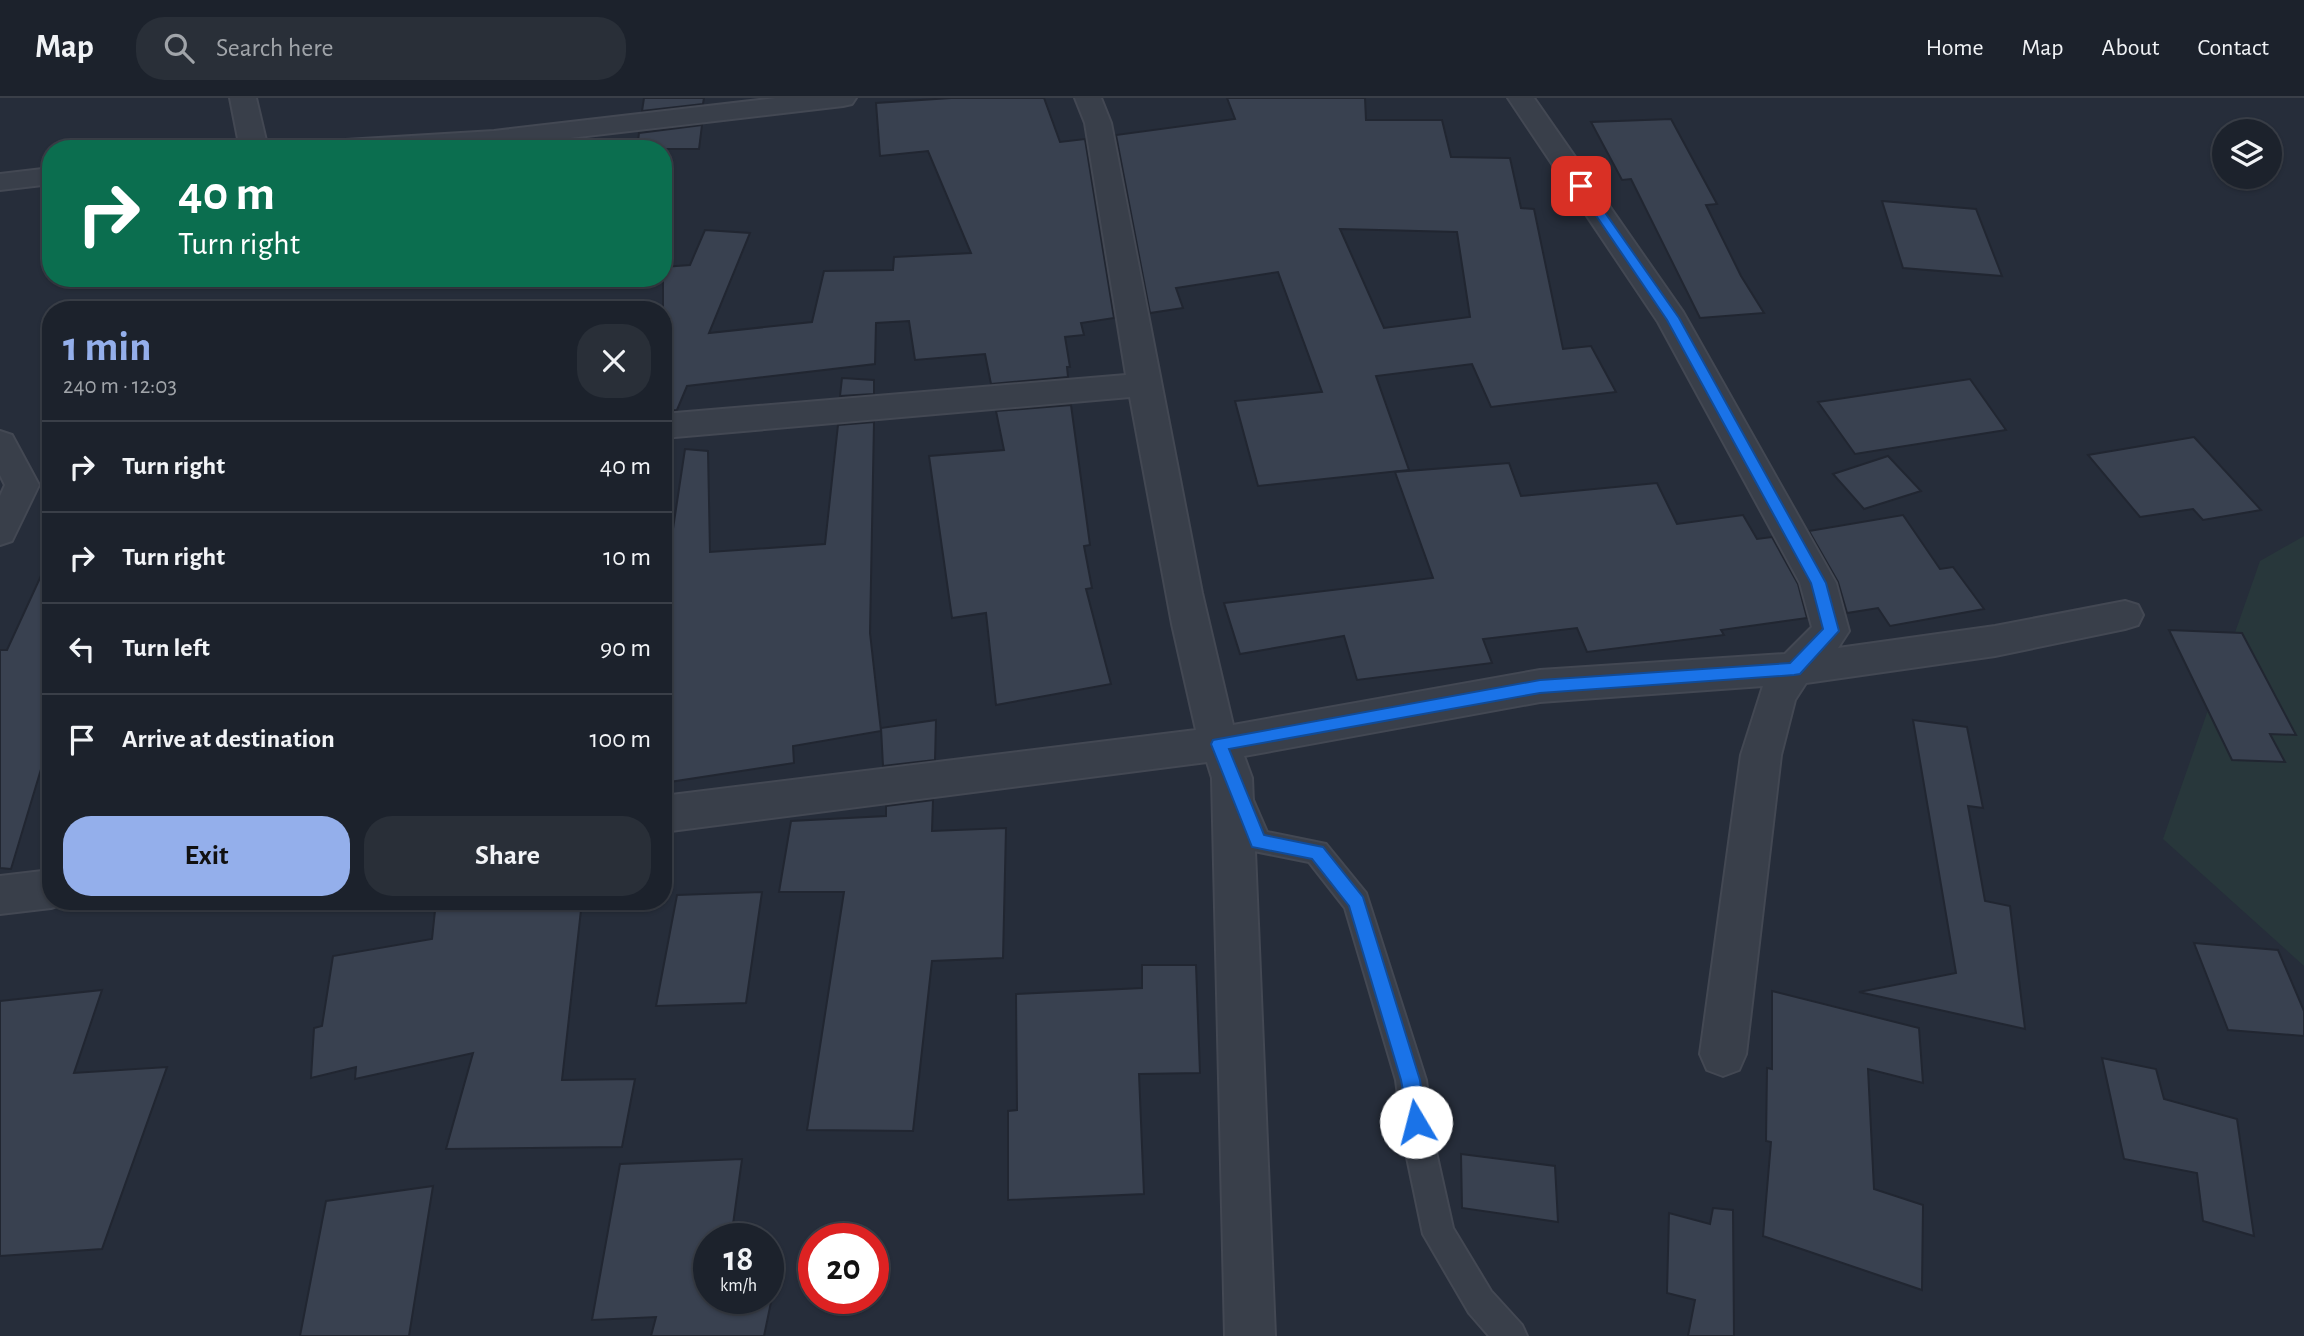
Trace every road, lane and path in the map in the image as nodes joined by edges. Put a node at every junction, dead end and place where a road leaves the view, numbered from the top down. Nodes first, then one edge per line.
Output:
1 (243, 98) edge
2 (843, 98) edge
3 (1088, 98) edge
4 (1521, 98) edge
5 (742, 105) edge
6 (252, 140) edge
7 (478, 140) edge
8 (42, 177) edge
9 (0, 184) edge
10 (1143, 385) junction
11 (672, 425) edge
12 (0, 443) edge
13 (36, 484) edge
14 (0, 532) edge
15 (2125, 615) dead end
16 (1794, 669) junction
17 (1225, 761) junction
18 (672, 813) edge
19 (42, 890) edge
20 (0, 895) edge
21 (1723, 1054) dead end
22 (1250, 1336) edge
23 (1511, 1336) edge

1 - 6 street
2 - 5 street
3 - 10 street
4 - 16 street
5 - 7 street
8 - 9 street
10 - 11 street
10 - 17 street
12 - 13 street
13 - 14 street
15 - 16 street
16 - 17 street
16 - 21 street
17 - 18 street
17 - 22 street
17 - 23 lane
19 - 20 street

